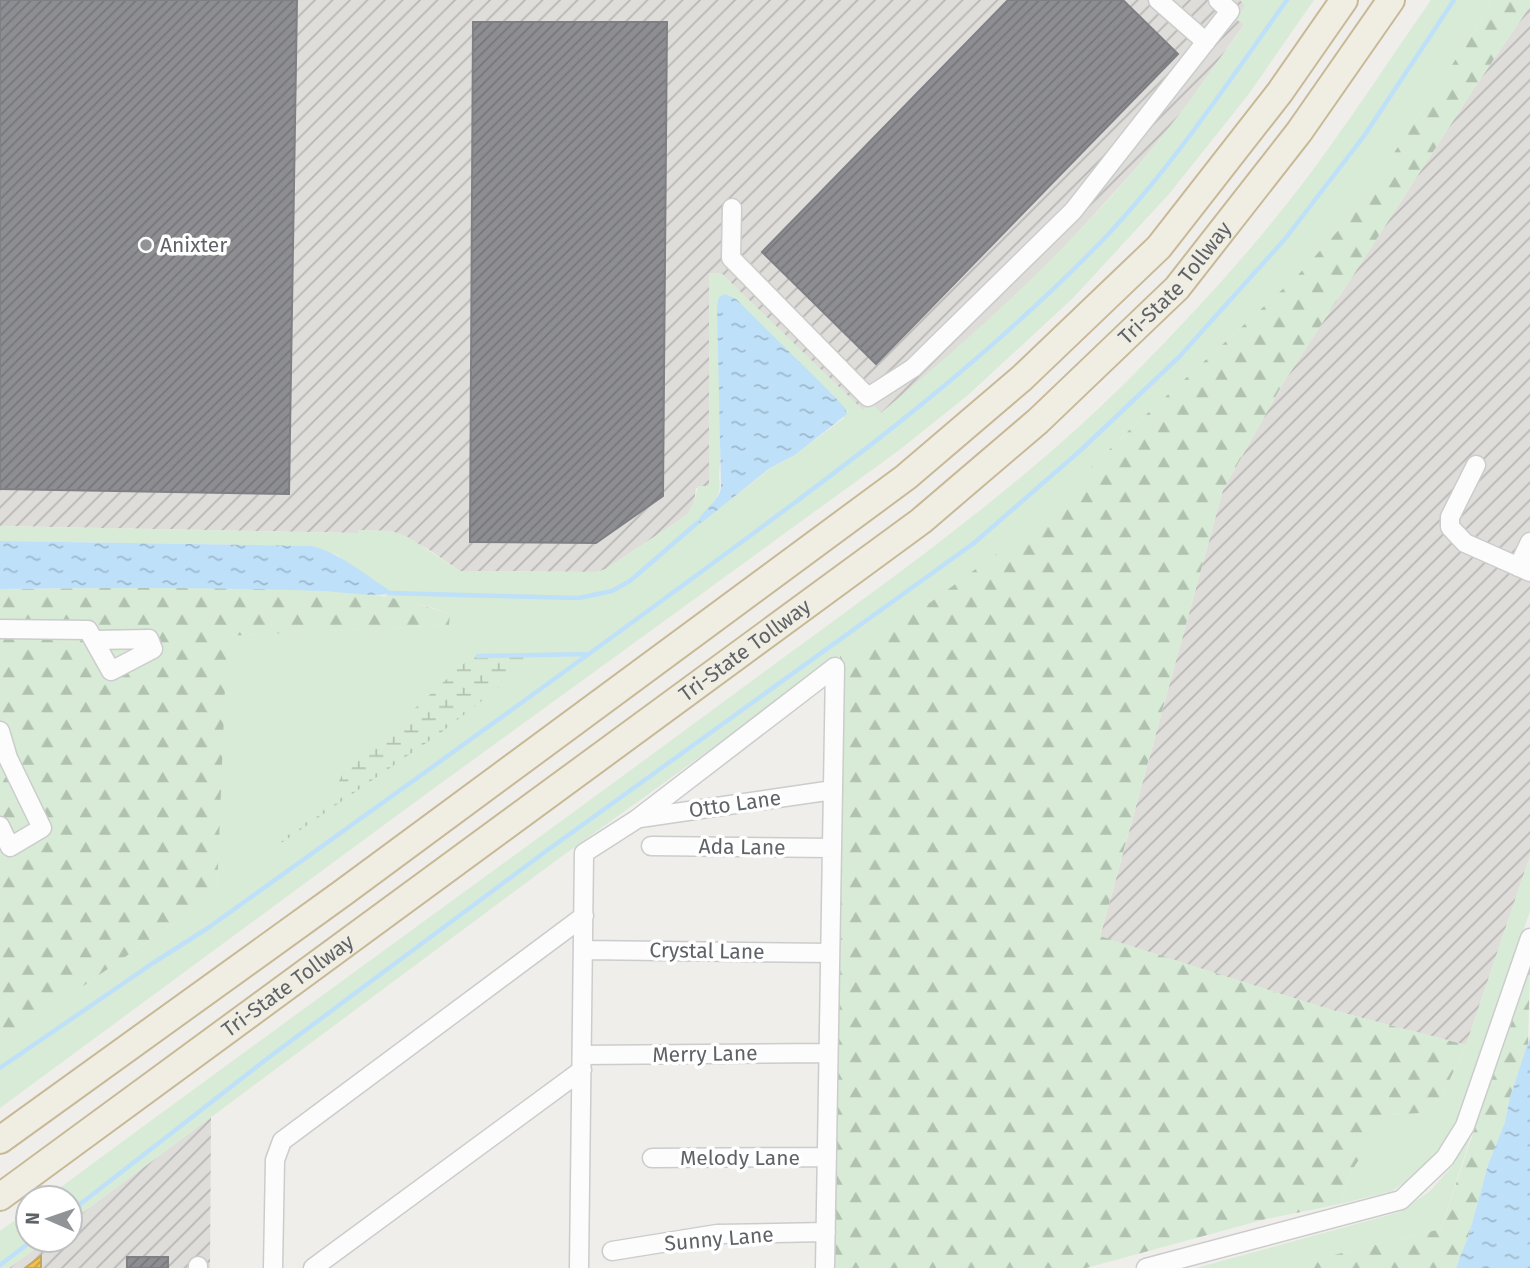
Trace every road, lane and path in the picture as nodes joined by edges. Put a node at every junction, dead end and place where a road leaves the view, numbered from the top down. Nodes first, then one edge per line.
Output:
1 (1158, 0) edge
2 (1218, 0) edge
3 (1344, 0) edge
4 (1391, 0) edge
5 (1206, 42) junction
6 (732, 208) dead end
7 (1476, 465) dead end
8 (1530, 542) edge
9 (1524, 569) edge
10 (0, 629) edge
11 (94, 640) dead end
12 (0, 731) edge
13 (4, 760) edge
14 (833, 790) junction
15 (637, 819) junction
16 (0, 826) edge
17 (651, 846) dead end
18 (832, 848) junction
19 (584, 916) junction
20 (1530, 938) edge
21 (583, 950) junction
22 (830, 953) junction
23 (828, 1053) junction
24 (582, 1063) junction
25 (0, 1140) edge
26 (827, 1157) junction
27 (652, 1158) dead end
28 (0, 1197) edge
29 (826, 1232) junction
30 (612, 1251) dead end
31 (274, 1268) edge
32 (313, 1268) edge
33 (579, 1268) edge
34 (825, 1268) edge
35 (1146, 1268) edge

1 - 5 lane
2 - 5 lane
3 - 25 highway, Tri-State Tollway
4 - 28 highway, Tri-State Tollway
5 - 6 lane
7 - 9 lane
8 - 9 lane
10 - 11 lane
12 - 13 lane
13 - 16 lane
14 - 15 lane, Otto Lane
14 - 15 lane
14 - 18 lane
15 - 19 lane
17 - 18 lane, Ada Lane
18 - 22 lane
19 - 21 lane
19 - 31 lane
20 - 35 lane
21 - 22 lane, Crystal Lane
21 - 24 lane
22 - 23 lane
23 - 24 lane, Merry Lane
23 - 26 lane
24 - 32 lane
24 - 33 lane
26 - 27 lane, Melody Lane
26 - 29 lane
29 - 30 lane, Sunny Lane
29 - 34 lane

